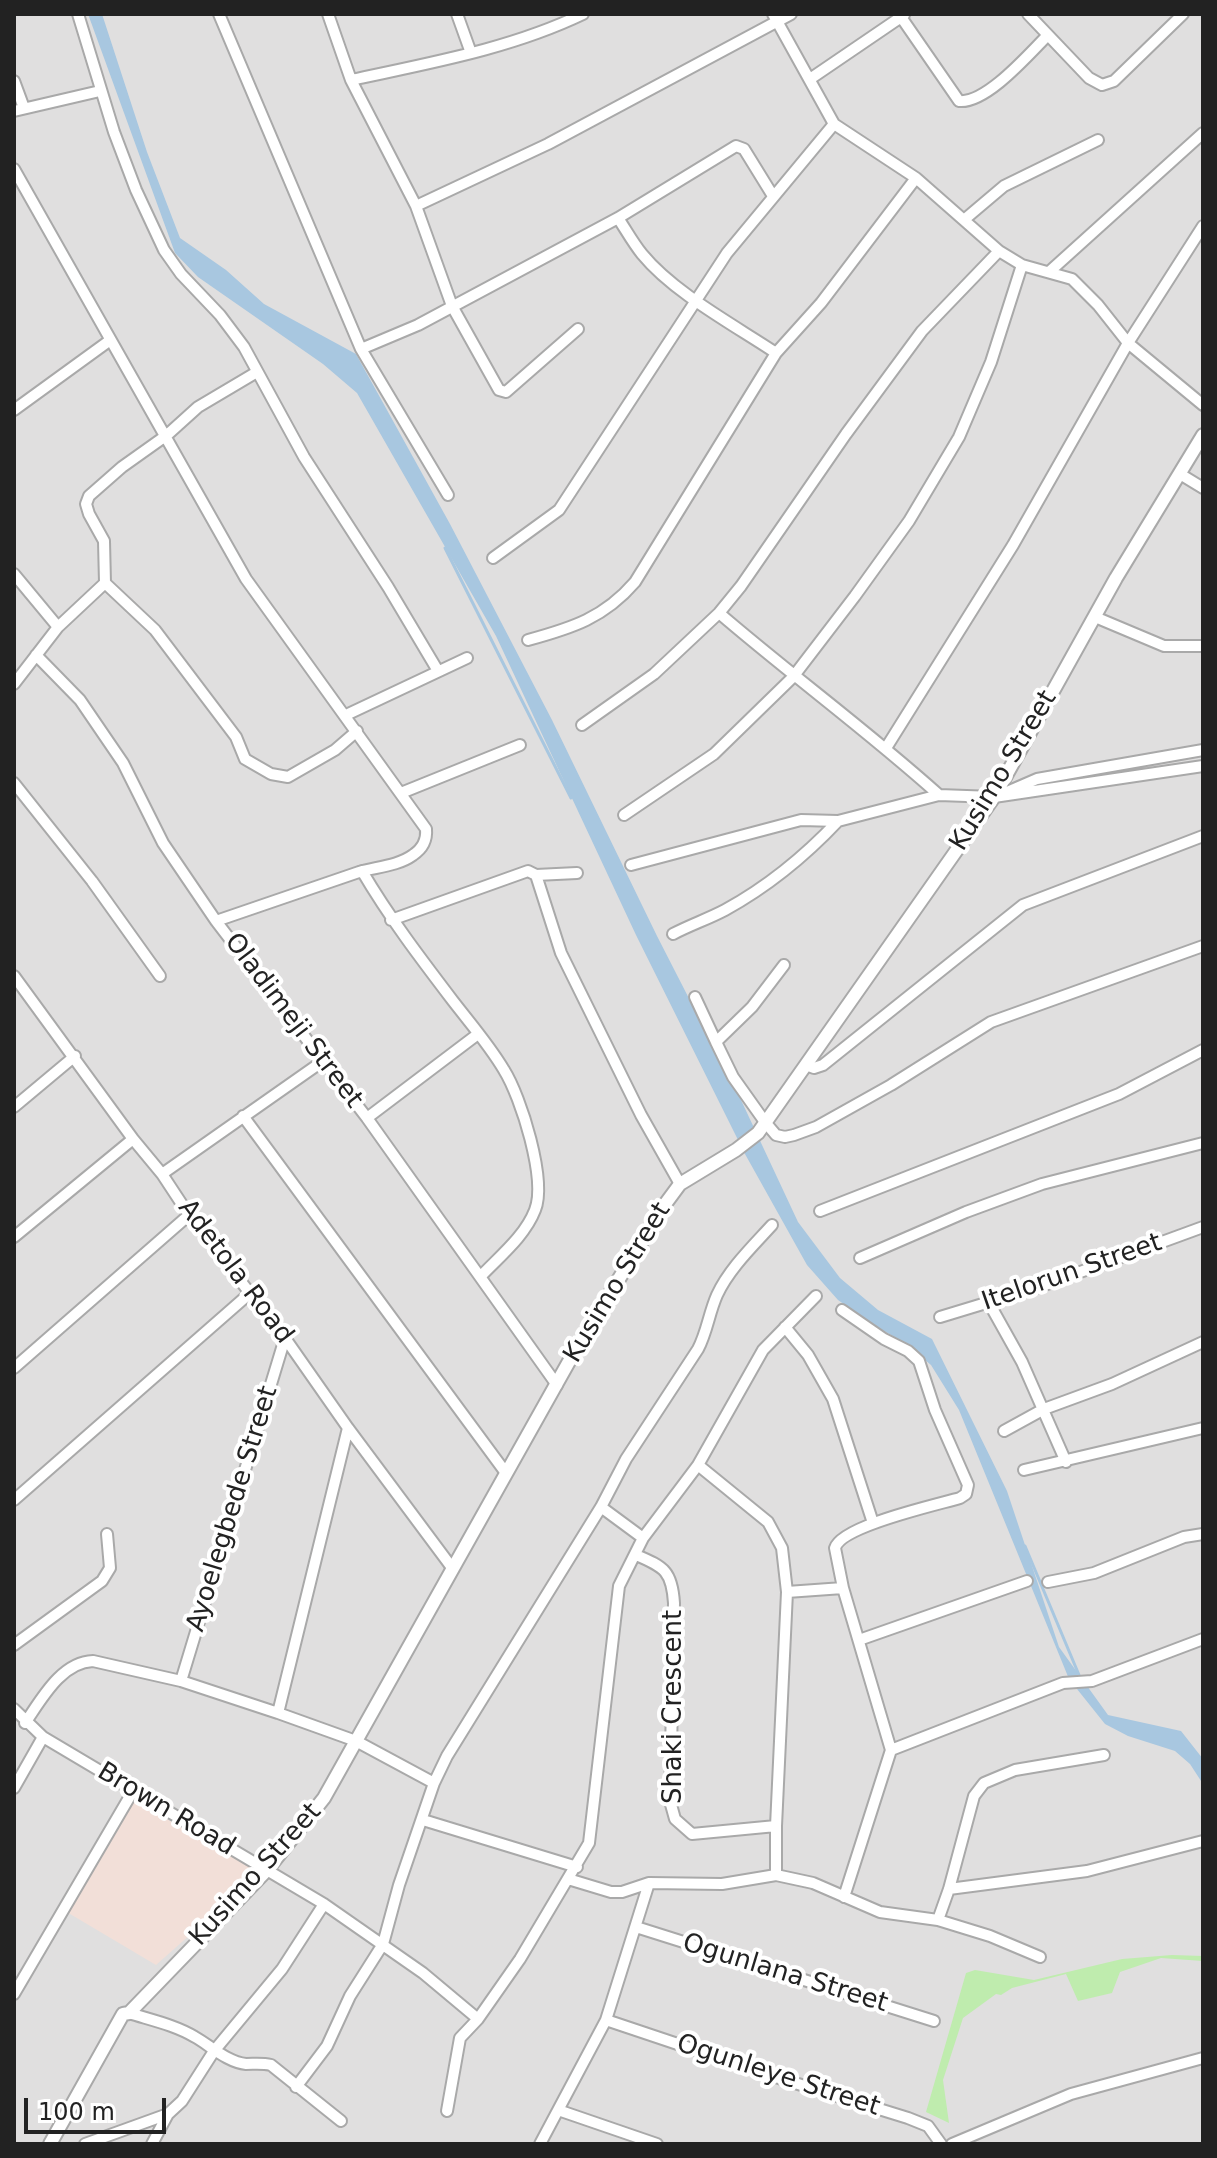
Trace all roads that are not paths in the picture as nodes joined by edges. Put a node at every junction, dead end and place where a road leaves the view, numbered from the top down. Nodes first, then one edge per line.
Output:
1 (78, 14) edge
2 (328, 14) edge
3 (457, 14) edge
4 (583, 14) edge
5 (791, 14) edge
6 (1028, 14) edge
7 (1183, 14) edge
8 (223, 15) edge
9 (903, 16) edge
10 (776, 19) edge
11 (1047, 36) junction
12 (471, 53) junction
13 (810, 79) junction
14 (351, 80) junction
15 (14, 81) edge
16 (100, 91) junction
17 (19, 110) edge
18 (834, 124) junction
19 (1203, 133) edge
20 (1098, 140) dead end
21 (14, 169) edge
22 (916, 178) junction
23 (773, 196) junction
24 (416, 206) junction
25 (618, 218) junction
26 (965, 219) junction
27 (1203, 226) edge
28 (999, 251) junction
29 (1022, 265) junction
30 (1049, 272) junction
31 (696, 301) junction
32 (452, 306) junction
33 (578, 329) dead end
34 (109, 341) junction
35 (1128, 343) junction
36 (361, 349) junction
37 (776, 353) junction
38 (257, 372) junction
39 (1203, 405) edge
40 (14, 410) edge
41 (167, 435) junction
42 (1203, 435) edge
43 (1180, 474) junction
44 (1203, 488) edge
45 (448, 495) dead end
46 (493, 558) dead end
47 (14, 574) edge
48 (105, 583) junction
49 (719, 613) junction
50 (1095, 617) junction
51 (58, 627) junction
52 (528, 640) dead end
53 (1203, 646) edge
54 (36, 655) junction
55 (467, 658) dead end
56 (438, 671) junction
57 (793, 677) junction
58 (14, 684) edge
59 (346, 715) junction
60 (582, 725) dead end
61 (357, 731) junction
62 (520, 745) dead end
63 (886, 748) junction
64 (1203, 750) edge
65 (1203, 766) edge
66 (14, 783) edge
67 (401, 793) junction
68 (939, 795) junction
69 (994, 797) junction
70 (624, 815) dead end
71 (838, 821) junction
72 (1203, 836) edge
73 (631, 865) dead end
74 (362, 871) junction
75 (577, 873) dead end
76 (536, 875) junction
77 (391, 920) junction
78 (216, 921) junction
79 (673, 934) dead end
80 (1203, 946) edge
81 (784, 965) dead end
82 (14, 976) edge
83 (160, 976) dead end
84 (695, 997) dead end
85 (478, 1034) junction
86 (716, 1042) junction
87 (1203, 1050) edge
88 (75, 1056) junction
89 (323, 1061) junction
90 (806, 1065) junction
91 (14, 1107) edge
92 (243, 1116) junction
93 (367, 1118) junction
94 (761, 1127) junction
95 (133, 1139) junction
96 (1203, 1143) edge
97 (162, 1174) junction
98 (680, 1184) junction
99 (820, 1211) dead end
100 (189, 1215) junction
101 (772, 1225) dead end
102 (1203, 1227) edge
103 (14, 1237) edge
104 (860, 1258) dead end
105 (481, 1276) junction
106 (249, 1294) junction
107 (816, 1296) dead end
108 (989, 1303) junction
109 (842, 1310) dead end
110 (940, 1317) dead end
111 (785, 1327) junction
112 (285, 1338) junction
113 (1203, 1342) edge
114 (14, 1368) edge
115 (557, 1385) junction
116 (1044, 1409) junction
117 (348, 1428) junction
118 (1203, 1428) edge
119 (1004, 1431) dead end
120 (1066, 1462) junction
121 (698, 1465) junction
122 (1024, 1470) dead end
123 (506, 1473) junction
124 (14, 1500) edge
125 (601, 1507) junction
126 (873, 1523) junction
127 (107, 1534) dead end
128 (1203, 1534) edge
129 (643, 1538) junction
130 (636, 1555) junction
131 (453, 1569) junction
132 (1027, 1581) dead end
133 (1048, 1582) dead end
134 (843, 1588) junction
135 (787, 1592) junction
136 (1203, 1639) edge
137 (859, 1640) junction
138 (14, 1645) edge
139 (181, 1681) junction
140 (14, 1709) edge
141 (278, 1713) junction
142 (25, 1723) junction
143 (43, 1737) junction
144 (356, 1741) junction
145 (891, 1750) junction
146 (1104, 1755) dead end
147 (434, 1783) junction
148 (14, 1788) edge
149 (133, 1791) junction
150 (423, 1820) junction
151 (776, 1826) junction
152 (1203, 1841) edge
153 (577, 1867) junction
154 (267, 1870) junction
155 (776, 1875) junction
156 (568, 1879) junction
157 (649, 1883) junction
158 (949, 1889) junction
159 (844, 1897) junction
160 (324, 1904) junction
161 (938, 1920) junction
162 (636, 1927) junction
163 (383, 1944) junction
164 (1040, 1957) dead end
165 (14, 1994) edge
166 (129, 2013) junction
167 (478, 2019) junction
168 (606, 2020) junction
169 (934, 2021) dead end
170 (214, 2051) junction
171 (1203, 2058) edge
172 (296, 2087) junction
173 (558, 2110) junction
174 (447, 2111) dead end
175 (168, 2114) junction
176 (341, 2121) dead end
177 (653, 2143) edge
178 (50, 2144) edge
179 (85, 2144) edge
180 (152, 2144) edge
181 (540, 2144) edge
182 (941, 2144) edge
183 (952, 2144) edge

1 - 16 street
2 - 14 street
3 - 12 street
4 - 12 street
5 - 10 street
6 - 11 street
7 - 11 street
8 - 36 street
9 - 11 street
9 - 13 street
10 - 13 street
10 - 24 street
12 - 14 street
13 - 18 street
14 - 24 street
15 - 17 street
16 - 17 street
16 - 38 street
18 - 22 street
18 - 23 street
19 - 30 street
20 - 26 street
21 - 34 street
22 - 26 street
22 - 37 street
23 - 25 street
23 - 31 street
24 - 32 street
25 - 31 street
25 - 32 street
26 - 28 street
27 - 35 street
28 - 29 street
28 - 49 street
29 - 30 street
29 - 57 street
30 - 35 street
31 - 37 street
31 - 46 street
32 - 33 street
32 - 36 street
34 - 40 street
34 - 41 street
35 - 39 street
35 - 63 street
36 - 45 street
37 - 52 street
38 - 41 street
38 - 56 street
41 - 48 street
41 - 59 street
42 - 43 street, Kusimo Street
43 - 44 street
43 - 50 street, Kusimo Street
47 - 51 street
48 - 51 street
48 - 61 street
49 - 57 street
49 - 60 street
50 - 53 street
50 - 69 street, Kusimo Street
51 - 54 street
54 - 58 street
54 - 78 street, Oladimeji Street
55 - 56 street
56 - 59 street
57 - 63 street
57 - 70 street
59 - 61 street
61 - 67 street
62 - 67 street
63 - 68 street
64 - 69 street
65 - 69 street
66 - 83 street
67 - 74 street
68 - 69 street
68 - 71 street
69 - 90 street, Kusimo Street
71 - 73 street
71 - 79 street
72 - 90 street
74 - 77 street
74 - 78 street
75 - 76 street
76 - 77 street
76 - 98 street
77 - 85 street
78 - 89 street, Oladimeji Street
80 - 94 street
81 - 86 street
82 - 88 street, Adetola Road
84 - 86 street
85 - 93 street
85 - 105 street
86 - 94 street
87 - 99 street
88 - 91 street
88 - 95 street, Adetola Road
89 - 92 street
89 - 93 street, Oladimeji Street
90 - 94 street, Kusimo Street
92 - 97 street
92 - 123 street
93 - 105 street, Oladimeji Street
94 - 98 street, Kusimo Street
95 - 97 street, Adetola Road
95 - 103 street
96 - 104 street
97 - 100 street, Adetola Road
98 - 115 street, Kusimo Street
100 - 106 street, Adetola Road
100 - 114 street
101 - 125 street
102 - 108 street, Itelorun Street
105 - 115 street, Oladimeji Street
106 - 112 street, Adetola Road
106 - 124 street
107 - 111 street
108 - 110 street, Itelorun Street
108 - 116 street
109 - 126 street
111 - 121 street
111 - 126 street
112 - 117 street, Adetola Road
112 - 139 street, Ayoelegbede Street
113 - 116 street
115 - 123 street, Kusimo Street
116 - 119 street
116 - 120 street
117 - 131 street, Adetola Road
117 - 141 street
118 - 120 street
120 - 122 street
121 - 129 street
121 - 135 street
123 - 131 street, Kusimo Street
125 - 129 street
125 - 147 street
126 - 134 street
127 - 138 street
128 - 133 street
129 - 130 street
130 - 151 street, Shaki Crescent
130 - 153 street
131 - 144 street, Kusimo Street
132 - 137 street
134 - 135 street
134 - 137 street
135 - 151 street
136 - 145 street
137 - 145 street
139 - 141 street
139 - 142 street
140 - 142 street, Brown Road
141 - 144 street
142 - 143 street, Brown Road
143 - 148 street
143 - 149 street, Brown Road
144 - 147 street
144 - 154 street, Kusimo Street
145 - 159 street
146 - 158 street
147 - 150 street
149 - 154 street, Brown Road
149 - 165 street
150 - 153 street
150 - 163 street
151 - 155 street
152 - 158 street
153 - 156 street
154 - 160 street, Brown Road
154 - 166 street, Kusimo Street
155 - 157 street
155 - 159 street
156 - 157 street
156 - 167 street
157 - 162 street
158 - 161 street
159 - 161 street
160 - 163 street, Brown Road
160 - 170 street
161 - 164 street
162 - 168 street
162 - 169 street, Ogunlana Street
163 - 167 street, Brown Road
163 - 172 street
166 - 170 street
166 - 178 street, Kusimo Street
167 - 174 street
168 - 173 street
168 - 182 street, Ogunleye Street
170 - 172 street
170 - 175 street
171 - 183 street
172 - 176 street
173 - 177 street
173 - 181 street
175 - 179 street
175 - 180 street

